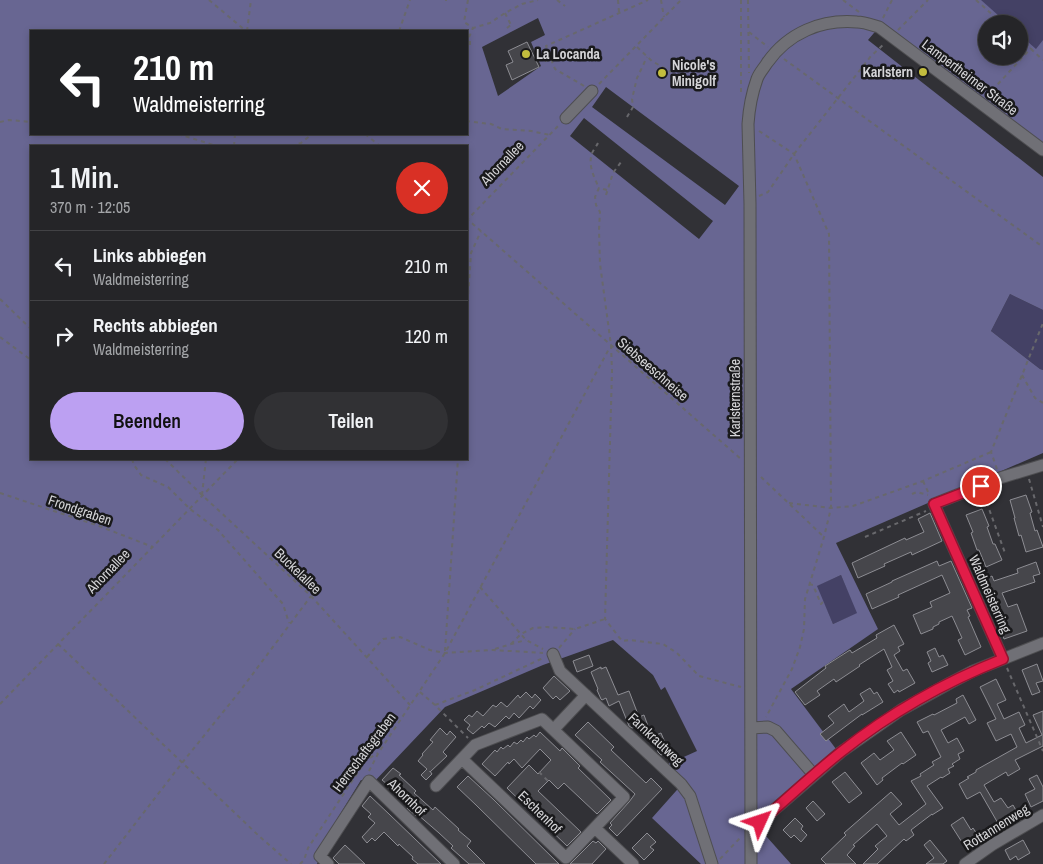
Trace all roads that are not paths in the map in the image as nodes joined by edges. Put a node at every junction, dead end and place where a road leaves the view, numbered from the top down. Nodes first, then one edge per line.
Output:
1 (879, 27) joint
2 (589, 89) road end
3 (563, 122) road end
4 (1043, 150) edge
5 (1043, 465) edge
6 (1043, 643) edge
7 (553, 654) road end
8 (1003, 659) junction
9 (586, 695) junction
10 (756, 728) junction
11 (554, 730) junction
12 (462, 758) junction
13 (814, 775) junction
14 (436, 786) dead end
15 (1043, 815) edge
16 (595, 828) junction
17 (752, 829) junction
18 (328, 864) edge
19 (454, 864) edge
20 (633, 864) edge
21 (713, 864) edge
22 (751, 864) edge
23 (965, 864) edge

1 - 4 street, Lampertheimer Straße
1 - 10 street, Karlsternstraße
2 - 3 street
5 - 8 street, Waldmeisterring
6 - 8 street
7 - 9 street, Farnkrautweg
8 - 13 street
9 - 11 street
9 - 21 street, Farnkrautweg
10 - 13 street
10 - 17 street, Karlsternstraße
11 - 12 street, Eschenhof
11 - 16 street, Eschenhof
12 - 14 street, Eschenhof
12 - 16 street, Eschenhof
13 - 17 street
15 - 23 street, Rottannenweg
16 - 20 street
17 - 22 street, Karlsternstraße
18 - 19 street, Ahornhof

